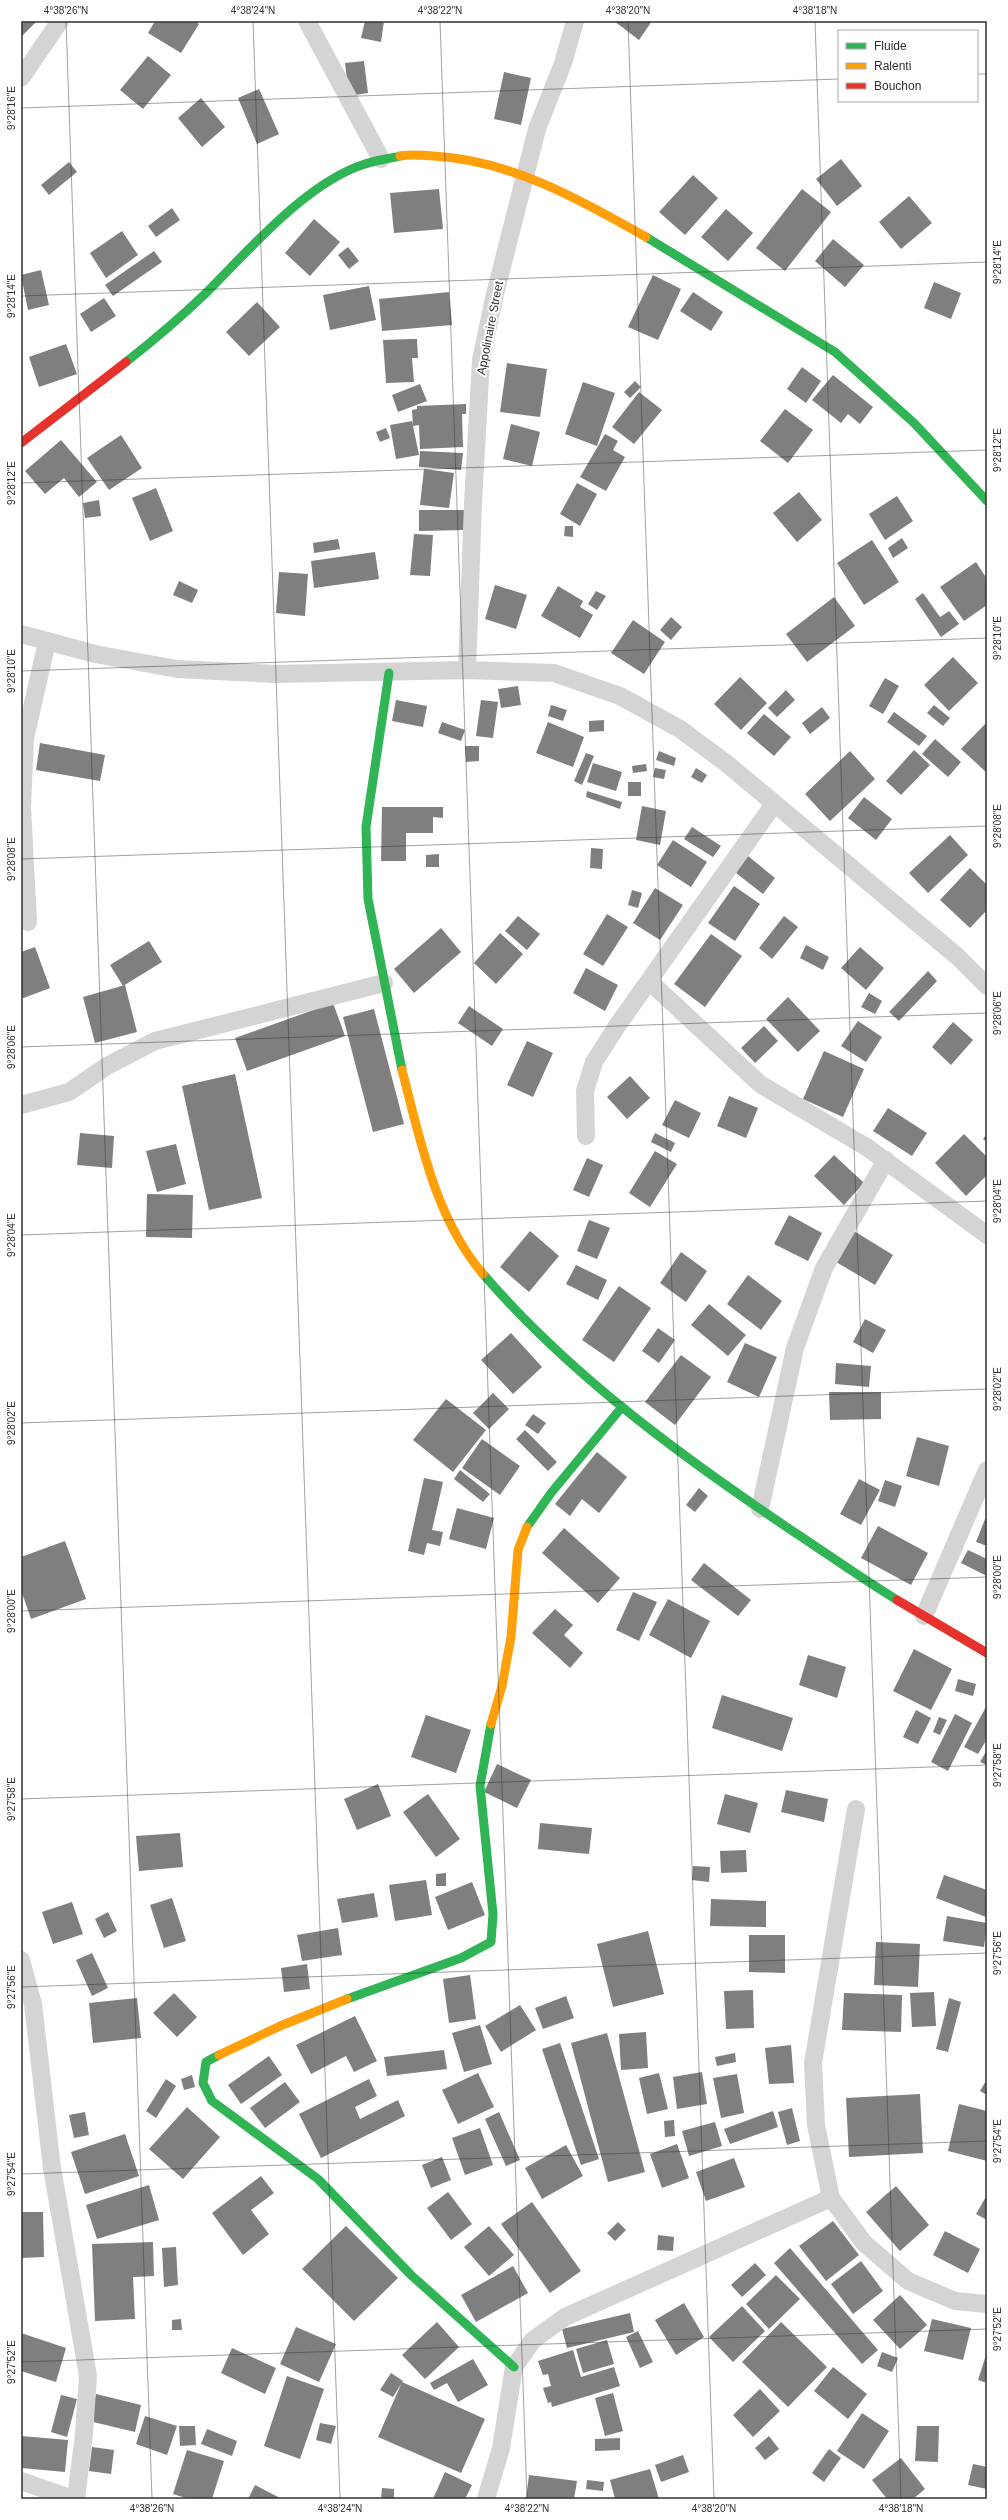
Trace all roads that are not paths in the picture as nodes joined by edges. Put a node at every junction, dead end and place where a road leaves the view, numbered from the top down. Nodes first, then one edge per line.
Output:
1 (60, 21) edge
2 (307, 21) edge
3 (575, 21) edge
4 (21, 78) edge
5 (380, 159) junction
6 (525, 176) junction
7 (21, 443) edge
8 (987, 501) edge
9 (21, 634) edge
10 (46, 642) junction
11 (467, 670) junction
12 (389, 673) junction
13 (774, 804) junction
14 (28, 922) dead end
15 (649, 981) junction
16 (384, 983) junction
17 (987, 986) edge
18 (21, 1105) edge
19 (586, 1136) dead end
20 (886, 1160) junction
21 (987, 1235) edge
22 (622, 1407) junction
23 (987, 1470) edge
24 (760, 1509) junction
25 (924, 1616) junction
26 (987, 1653) edge
27 (856, 1810) dead end
28 (21, 1960) edge
29 (831, 2198) junction
30 (987, 2304) edge
31 (514, 2367) junction
32 (21, 2481) edge
33 (73, 2499) edge
34 (76, 2499) edge
35 (486, 2499) edge

1 - 4 street
2 - 5 street
3 - 6 street, Appolinaire Street
5 - 6 street
5 - 7 street
6 - 8 street
6 - 11 street, Appolinaire Street
9 - 10 street
10 - 12 street
10 - 14 street
11 - 12 street
11 - 13 street
12 - 16 street
13 - 15 street
13 - 17 street
15 - 19 street
15 - 20 street
16 - 18 street
16 - 22 street
20 - 21 street
20 - 24 street
22 - 24 street
22 - 31 street
23 - 25 street
24 - 25 street
25 - 26 street
27 - 29 street
28 - 34 street
29 - 30 street
29 - 31 street
31 - 35 street
32 - 33 street

